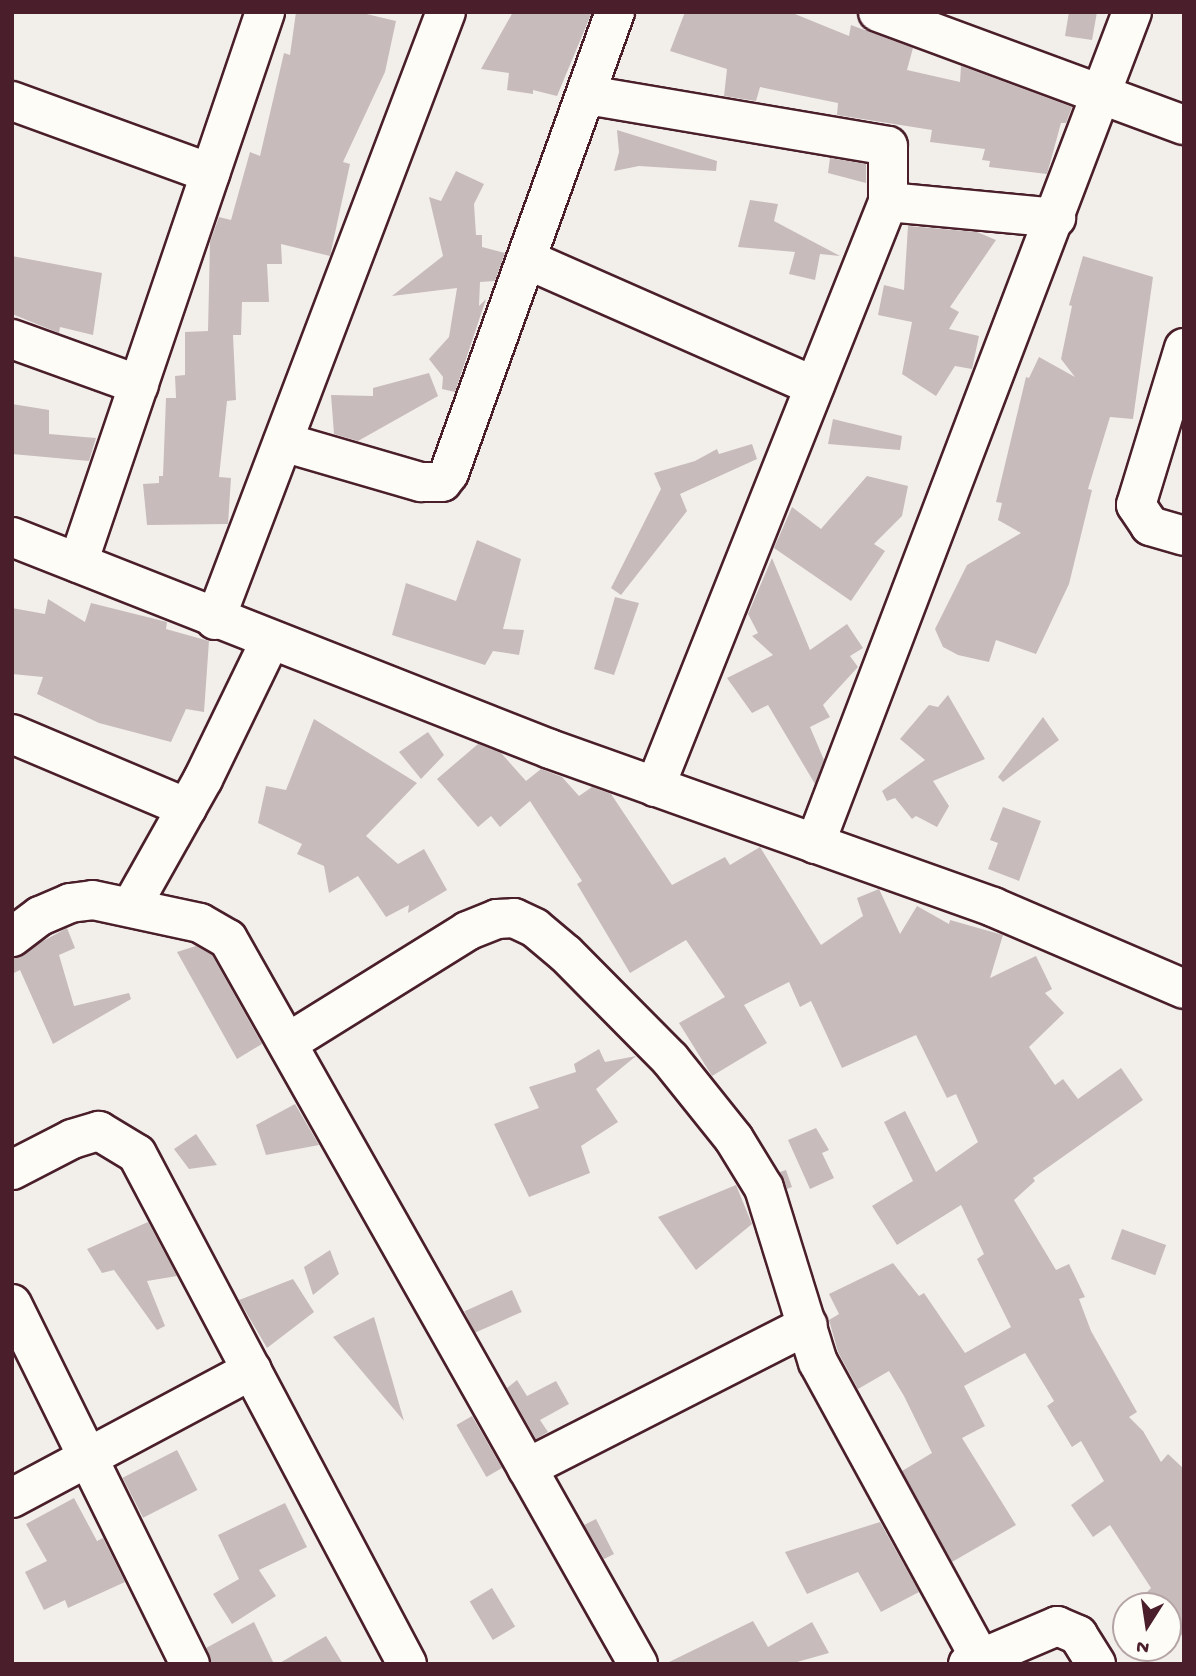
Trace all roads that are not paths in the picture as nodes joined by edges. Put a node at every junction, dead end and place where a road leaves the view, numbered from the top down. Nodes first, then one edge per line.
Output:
1 (265, 12) edge
2 (615, 12) edge
3 (878, 12) edge
4 (1132, 12) edge
5 (441, 14) edge
6 (951, 25) edge
7 (587, 95) junction
8 (1101, 98) junction
9 (12, 101) edge
10 (1184, 125) edge
11 (210, 173) junction
12 (888, 202) junction
13 (1056, 218) junction
14 (528, 260) junction
15 (12, 339) edge
16 (1184, 348) edge
17 (139, 384) junction
18 (814, 386) junction
19 (283, 442) junction
20 (1184, 536) edge
21 (12, 537) edge
22 (78, 563) junction
23 (215, 620) junction
24 (270, 641) junction
25 (12, 734) edge
26 (654, 787) junction
27 (187, 808) junction
28 (815, 845) junction
29 (132, 905) junction
30 (22, 920) edge
31 (1184, 989) edge
32 (289, 1042) junction
33 (12, 1170) edge
34 (12, 1304) edge
35 (808, 1325) junction
36 (252, 1370) junction
37 (89, 1459) junction
38 (527, 1468) junction
39 (12, 1498) edge
40 (974, 1661) edge
41 (190, 1664) edge
42 (407, 1664) edge
43 (638, 1664) edge
44 (1096, 1664) edge

1 - 11 street
2 - 7 street
3 - 6 street
4 - 8 street
5 - 19 street
6 - 8 street
7 - 12 street
7 - 14 street
8 - 10 street
8 - 13 street
9 - 11 street
11 - 17 street
12 - 13 street
12 - 18 street
13 - 28 street
14 - 18 street
14 - 19 street
15 - 17 street
16 - 20 street
17 - 22 street
18 - 26 street
19 - 23 street
21 - 22 street
22 - 23 street
23 - 24 street
24 - 26 street
24 - 27 street
25 - 27 street
26 - 28 street
27 - 29 street
28 - 31 street
29 - 30 street
29 - 32 street
32 - 35 street
32 - 38 street
33 - 36 street
34 - 37 street
35 - 38 street
35 - 40 street
36 - 37 street
36 - 42 street
37 - 39 street
37 - 41 street
38 - 43 street
40 - 44 street

